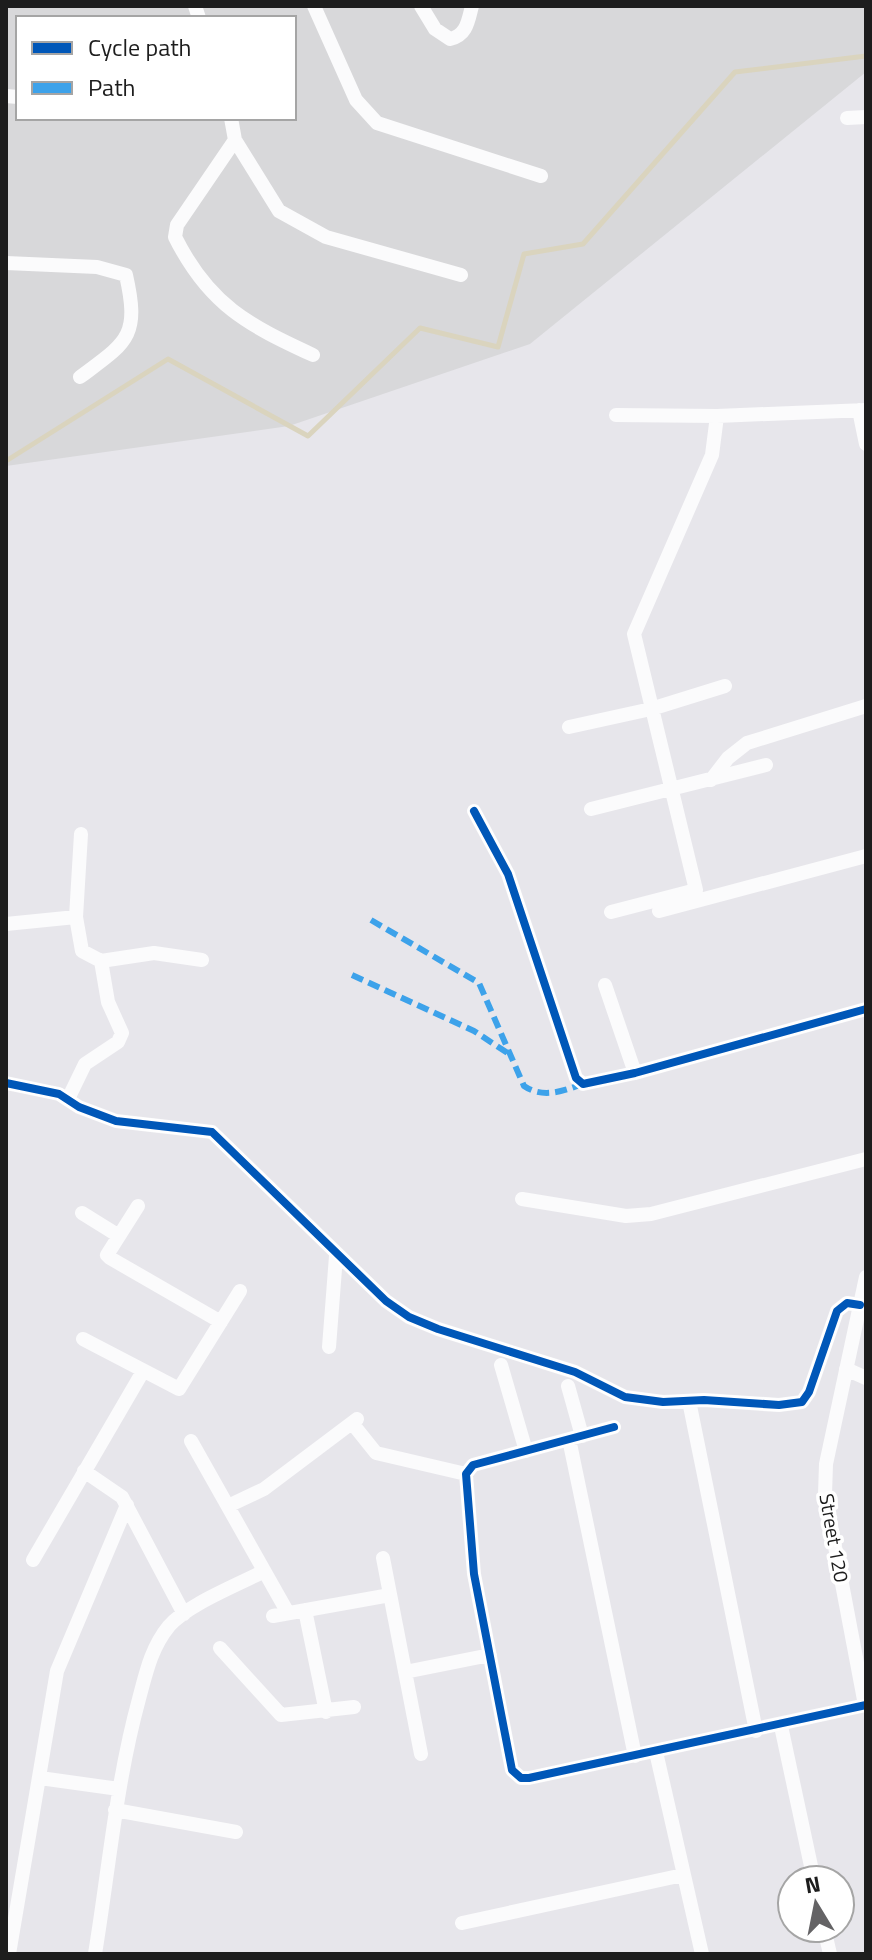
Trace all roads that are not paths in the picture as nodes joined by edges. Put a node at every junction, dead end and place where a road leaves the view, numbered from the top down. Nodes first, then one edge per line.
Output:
1 (314, 6) edge
2 (421, 6) edge
3 (472, 6) edge
4 (866, 117) edge
5 (847, 118) dead end
6 (231, 120) edge
7 (235, 140) junction
8 (541, 176) dead end
9 (6, 263) edge
10 (461, 275) dead end
11 (313, 355) dead end
12 (80, 377) dead end
13 (862, 410) edge
14 (616, 415) dead end
15 (717, 416) junction
16 (866, 444) edge
17 (725, 686) dead end
18 (866, 706) edge
19 (651, 709) junction
20 (569, 727) dead end
21 (766, 765) dead end
22 (711, 780) junction
23 (671, 791) junction
24 (591, 809) dead end
25 (474, 811) dead end
26 (81, 834) dead end
27 (866, 856) edge
28 (696, 890) junction
29 (717, 897) junction
30 (659, 911) dead end
31 (611, 912) dead end
32 (76, 917) junction
33 (6, 924) edge
34 (202, 960) dead end
35 (101, 961) junction
36 (605, 985) dead end
37 (866, 1009) edge
38 (635, 1073) junction
39 (6, 1083) edge
40 (68, 1099) junction
41 (866, 1159) edge
42 (522, 1199) dead end
43 (138, 1206) dead end
44 (82, 1213) dead end
45 (119, 1236) junction
46 (336, 1256) junction
47 (866, 1277) edge
48 (240, 1291) dead end
49 (860, 1305) junction
50 (221, 1322) junction
51 (83, 1339) dead end
52 (329, 1347) dead end
53 (501, 1365) dead end
54 (846, 1369) junction
55 (142, 1373) junction
56 (866, 1378) edge
57 (568, 1386) dead end
58 (689, 1401) junction
59 (614, 1427) dead end
60 (576, 1438) junction
61 (191, 1441) dead end
62 (526, 1451) junction
63 (84, 1471) junction
64 (466, 1474) junction
65 (127, 1505) junction
66 (228, 1506) junction
67 (383, 1558) dead end
68 (33, 1560) dead end
69 (264, 1571) junction
70 (390, 1595) junction
71 (305, 1610) junction
72 (184, 1614) junction
73 (220, 1648) dead end
74 (490, 1655) junction
75 (405, 1672) junction
76 (865, 1705) edge
77 (354, 1707) dead end
78 (326, 1712) junction
79 (781, 1726) junction
80 (756, 1731) junction
81 (656, 1752) junction
82 (421, 1754) dead end
83 (635, 1756) junction
84 (40, 1778) junction
85 (119, 1789) junction
86 (115, 1810) junction
87 (236, 1832) dead end
88 (811, 1864) edge
89 (683, 1875) junction
90 (462, 1923) dead end
91 (9, 1954) edge
92 (95, 1954) edge
93 (702, 1954) edge

1 - 8 street
2 - 3 street
4 - 5 street
6 - 7 street
7 - 10 street
7 - 11 street
9 - 12 street
13 - 15 street
13 - 16 street
14 - 15 street
15 - 19 street
17 - 19 street
18 - 22 street
19 - 20 street
19 - 23 street
21 - 22 street
22 - 23 street
23 - 24 street
23 - 28 street
25 - 38 street
26 - 32 street
27 - 29 street
28 - 29 street
28 - 31 street
29 - 30 street
32 - 33 street
32 - 35 street
34 - 35 street
35 - 40 street
36 - 38 street
37 - 38 street
39 - 40 street
40 - 46 street
41 - 42 street
43 - 45 street
44 - 45 street
45 - 50 street
46 - 52 street
46 - 58 street
47 - 49 street, Street 120
48 - 50 street
49 - 54 street, Street 120
49 - 58 street
50 - 55 street
51 - 55 street
53 - 62 street
54 - 56 street
54 - 76 street, Street 120
55 - 63 street
57 - 60 street
58 - 80 street
59 - 60 street
60 - 62 street
60 - 83 street
61 - 66 street
62 - 64 street
63 - 65 street
63 - 68 street
64 - 66 street
64 - 74 street
65 - 72 street
65 - 84 street
66 - 69 street
67 - 70 street
69 - 71 street
69 - 72 street
70 - 71 street
70 - 75 street
71 - 78 street
72 - 85 street
73 - 78 street
74 - 75 street
74 - 83 street
75 - 82 street
76 - 79 street
77 - 78 street
79 - 80 street
79 - 88 street
80 - 81 street
81 - 83 street
81 - 89 street
84 - 85 street
84 - 91 street
85 - 86 street
86 - 87 street
86 - 92 street
89 - 90 street
89 - 93 street

